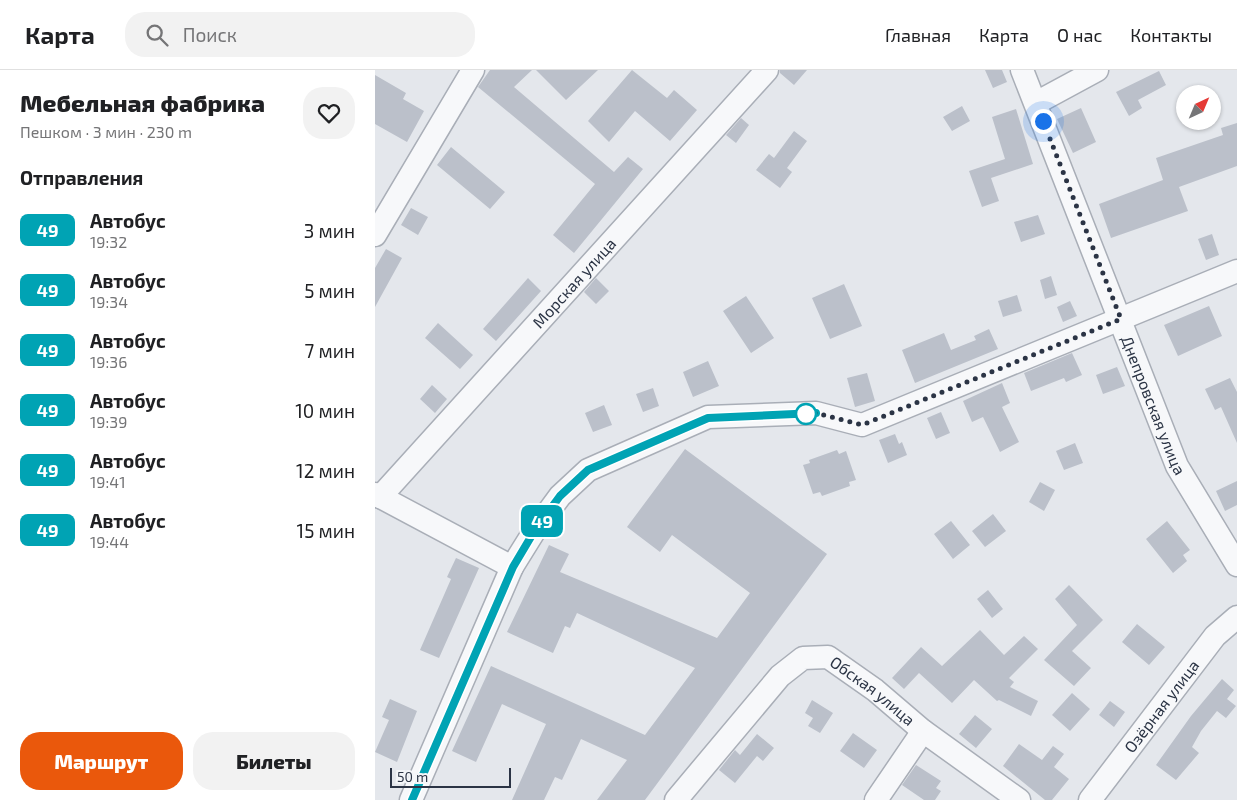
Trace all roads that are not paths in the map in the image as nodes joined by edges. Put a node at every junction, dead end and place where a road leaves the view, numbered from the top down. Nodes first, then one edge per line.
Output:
1 (473, 70) edge
2 (767, 70) edge
3 (1023, 70) edge
4 (1097, 70) edge
5 (1036, 103) junction
6 (375, 235) edge
7 (1237, 271) edge
8 (1121, 319) junction
9 (377, 496) edge
10 (1237, 565) edge
11 (513, 567) junction
12 (1237, 617) edge
13 (923, 731) junction
14 (411, 800) edge
15 (676, 800) edge
16 (876, 800) edge
17 (1019, 800) edge
18 (1090, 800) edge

1 - 6 street
2 - 9 street, Морская улица
3 - 5 street, Днепровская улица
4 - 5 street
5 - 8 street, Днепровская улица
7 - 8 street
8 - 10 street, Днепровская улица
8 - 11 street
9 - 11 street
11 - 14 street
12 - 18 street, Озёрная улица
13 - 15 street, Обская улица
13 - 16 street
13 - 17 street, Обская улица

